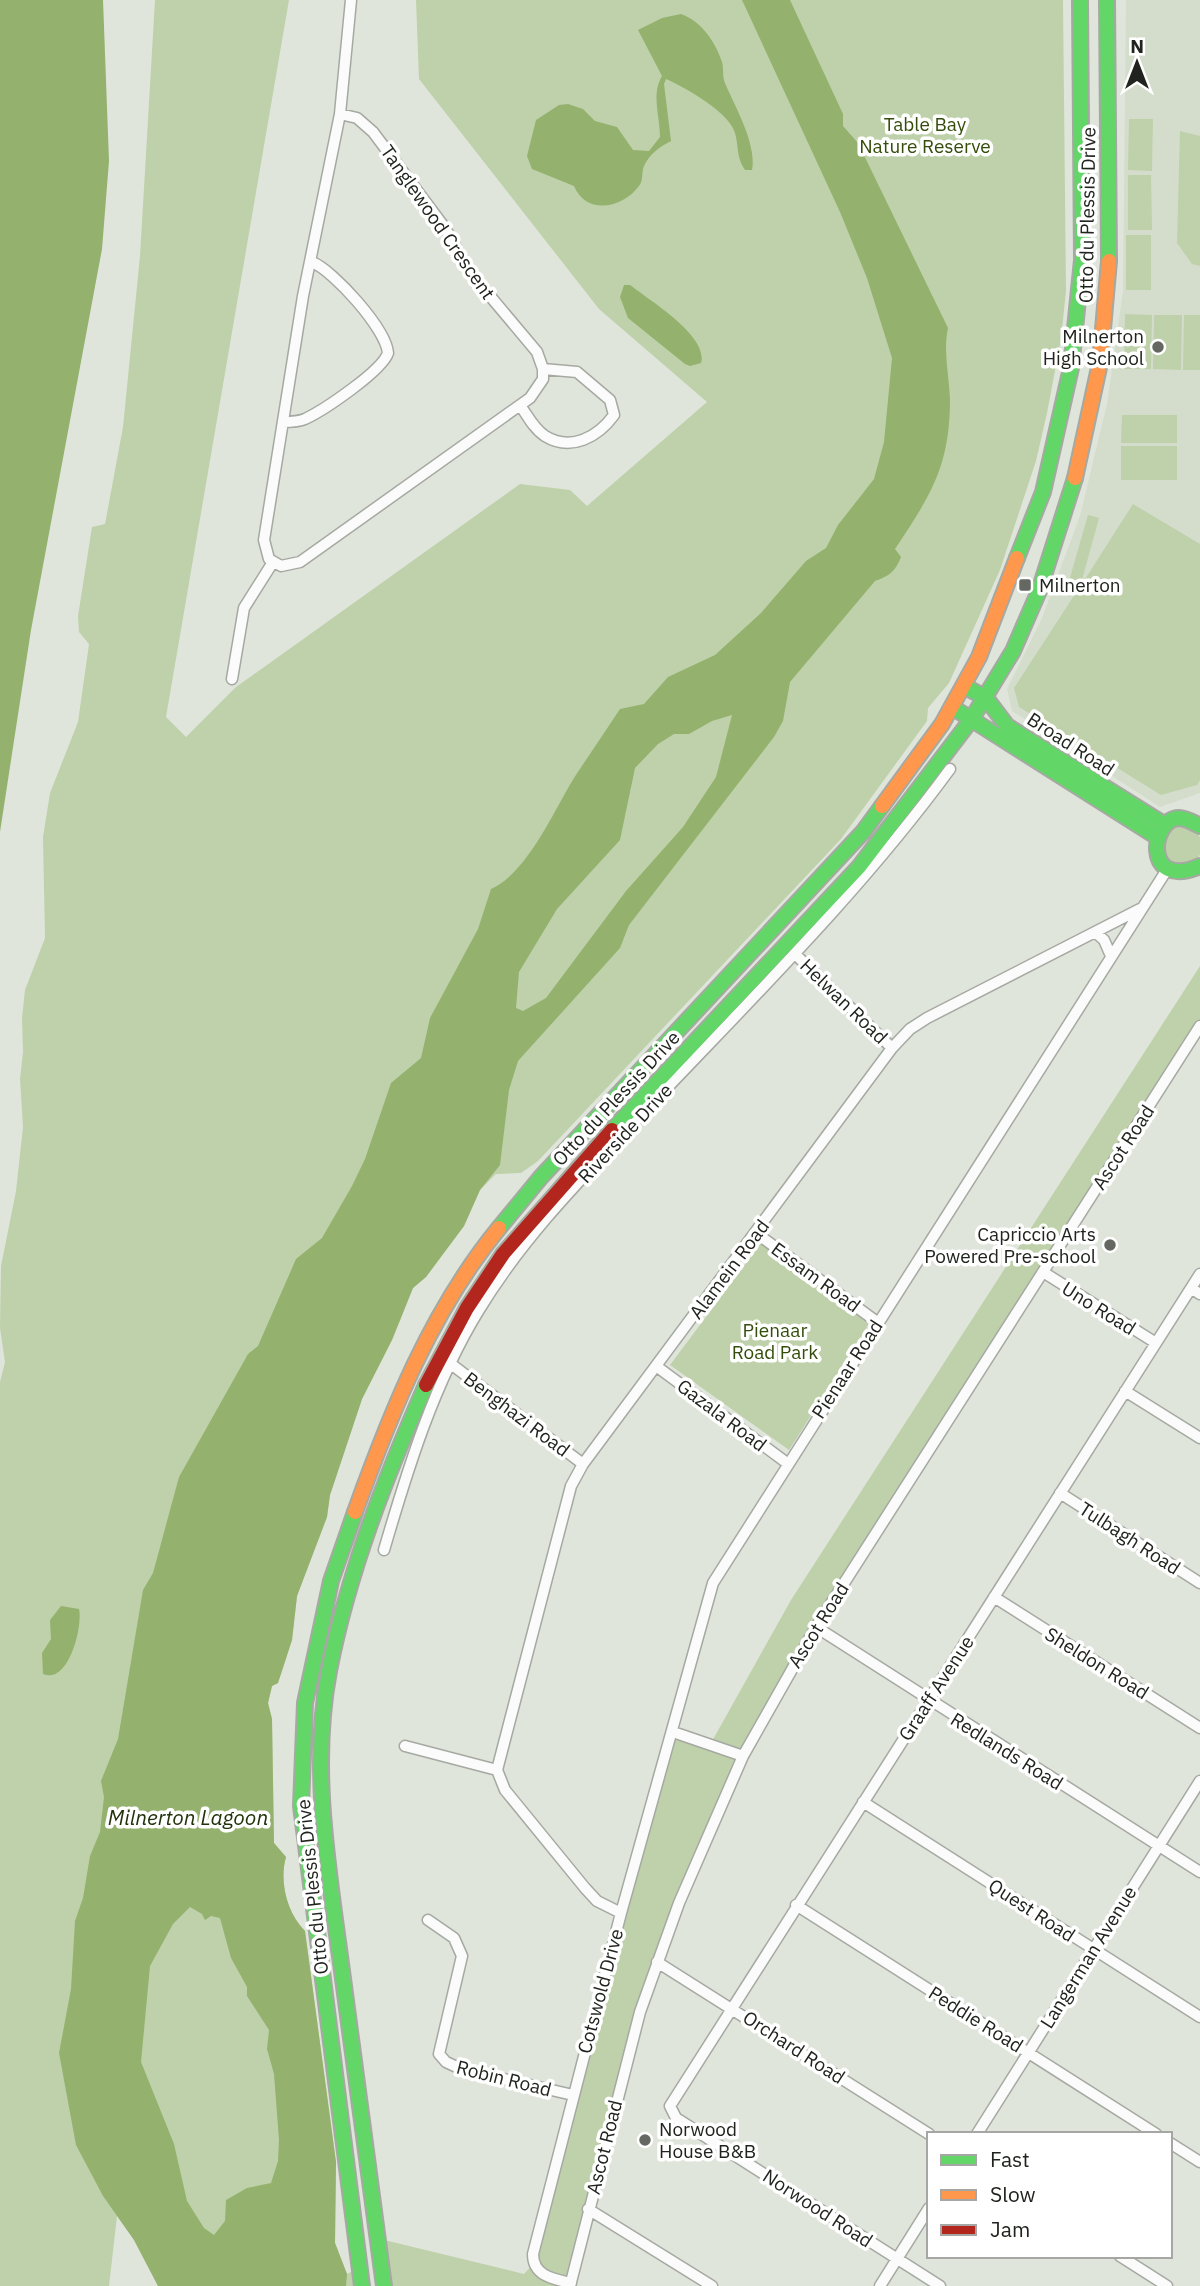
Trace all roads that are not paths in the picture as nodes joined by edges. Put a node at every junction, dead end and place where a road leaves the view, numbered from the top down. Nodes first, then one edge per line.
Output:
1 (351, 0) edge
2 (1080, 0) edge
3 (1107, 0) edge
4 (340, 114) junction
5 (312, 262) junction
6 (543, 369) junction
7 (520, 405) junction
8 (283, 422) junction
9 (273, 562) junction
10 (232, 679) dead end
11 (964, 685) junction
12 (986, 698) junction
13 (952, 707) junction
14 (971, 720) junction
15 (1048, 761) junction
16 (950, 769) dead end
17 (1199, 822) edge
18 (1161, 831) junction
19 (1200, 866) edge
20 (1168, 868) junction
21 (1142, 908) junction
22 (1095, 932) junction
23 (795, 954) junction
24 (1111, 956) junction
25 (1200, 1027) edge
26 (892, 1048) junction
27 (756, 1233) junction
28 (1043, 1272) junction
29 (1200, 1274) edge
30 (1196, 1291) edge
31 (877, 1322) junction
32 (1156, 1343) junction
33 (451, 1364) junction
34 (656, 1366) junction
35 (1125, 1391) junction
36 (1200, 1438) edge
37 (787, 1463) junction
38 (583, 1464) junction
39 (1060, 1493) junction
40 (384, 1550) dead end
41 (1200, 1583) edge
42 (994, 1597) junction
43 (816, 1626) junction
44 (928, 1700) junction
45 (1200, 1728) edge
46 (673, 1732) junction
47 (405, 1746) dead end
48 (743, 1756) junction
49 (497, 1770) junction
50 (1200, 1782) edge
51 (863, 1802) junction
52 (1158, 1846) junction
53 (1200, 1872) edge
54 (796, 1905) junction
55 (621, 1913) junction
56 (428, 1920) dead end
57 (1093, 1948) junction
58 (657, 1962) junction
59 (731, 2007) junction
60 (1200, 2017) edge
61 (1029, 2053) junction
62 (573, 2095) junction
63 (671, 2101) joint
64 (978, 2132) edge
65 (1153, 2132) edge
66 (927, 2133) edge
67 (1172, 2144) edge
68 (1200, 2162) edge
69 (588, 2209) junction
70 (927, 2211) edge
71 (1124, 2258) edge
72 (897, 2259) junction
73 (571, 2284) edge
74 (362, 2286) edge
75 (384, 2286) edge
76 (712, 2286) edge
77 (880, 2286) edge
78 (940, 2286) edge
79 (1167, 2286) edge

1 - 4 street
2 - 11 main road, Otto du Plessis Drive
3 - 12 main road, Otto du Plessis Drive
4 - 5 street
4 - 6 street, Tanglewood Crescent
5 - 8 street
5 - 8 street
6 - 7 street
6 - 7 street
7 - 9 street
8 - 9 street
9 - 10 street
11 - 12 main road, Broad Road
11 - 13 main road, Otto du Plessis Drive
12 - 14 main road, Otto du Plessis Drive
12 - 15 main road, Broad Road
13 - 14 main road, Broad Road
13 - 74 main road, Otto du Plessis Drive
14 - 15 main road, Broad Road
14 - 75 main road, Otto du Plessis Drive
15 - 18 main road, Broad Road
16 - 23 street, Riverside Drive
17 - 18 main road
18 - 20 main road
19 - 20 main road
20 - 21 street, Pienaar Road
21 - 22 street, Alamein Road
21 - 24 street, Pienaar Road
22 - 24 street
22 - 26 street, Alamein Road
23 - 26 street, Helwan Road
23 - 33 street, Riverside Drive
24 - 31 street, Pienaar Road
25 - 28 street, Ascot Road
26 - 27 street, Alamein Road
27 - 31 street, Essam Road
27 - 34 street, Alamein Road
28 - 32 street, Uno Road
28 - 43 street, Ascot Road
29 - 30 street, Graaff Avenue
30 - 32 street, Graaff Avenue
31 - 37 street, Pienaar Road
32 - 35 street, Graaff Avenue
33 - 38 street, Benghazi Road
33 - 40 street, Riverside Drive
34 - 37 street, Gazala Road
34 - 38 street, Alamein Road
35 - 36 street
35 - 39 street, Graaff Avenue
37 - 46 street, Pienaar Road
38 - 49 street, Alamein Road
39 - 41 street, Tulbagh Road
39 - 42 street, Graaff Avenue
42 - 44 street, Graaff Avenue
42 - 45 street, Sheldon Road
43 - 44 street, Redlands Road
43 - 48 street, Ascot Road
44 - 51 street, Graaff Avenue
44 - 52 street, Redlands Road
46 - 48 street
46 - 55 street, Pienaar Road
47 - 49 street
48 - 58 street, Ascot Road
49 - 55 street, Cotswold Drive
50 - 52 street, Langerman Avenue
51 - 54 street, Graaff Avenue
51 - 57 street, Quest Road
52 - 53 street, Redlands Road
52 - 57 street, Langerman Avenue
54 - 59 street, Graaff Avenue
54 - 61 street, Peddie Road
55 - 62 street, Cotswold Drive
56 - 62 street, Robin Road
57 - 60 street, Quest Road
57 - 61 street, Langerman Avenue
58 - 59 street, Orchard Road
58 - 69 street, Ascot Road
59 - 63 street, Graaff Avenue
59 - 66 street, Orchard Road
61 - 64 street, Langerman Avenue
61 - 65 street, Peddie Road
62 - 73 street, Cotswold Drive
63 - 72 street, Norwood Road
67 - 68 street
69 - 73 street, Ascot Road
69 - 76 street
70 - 72 street
71 - 79 street
72 - 77 street
72 - 78 street, Norwood Road

